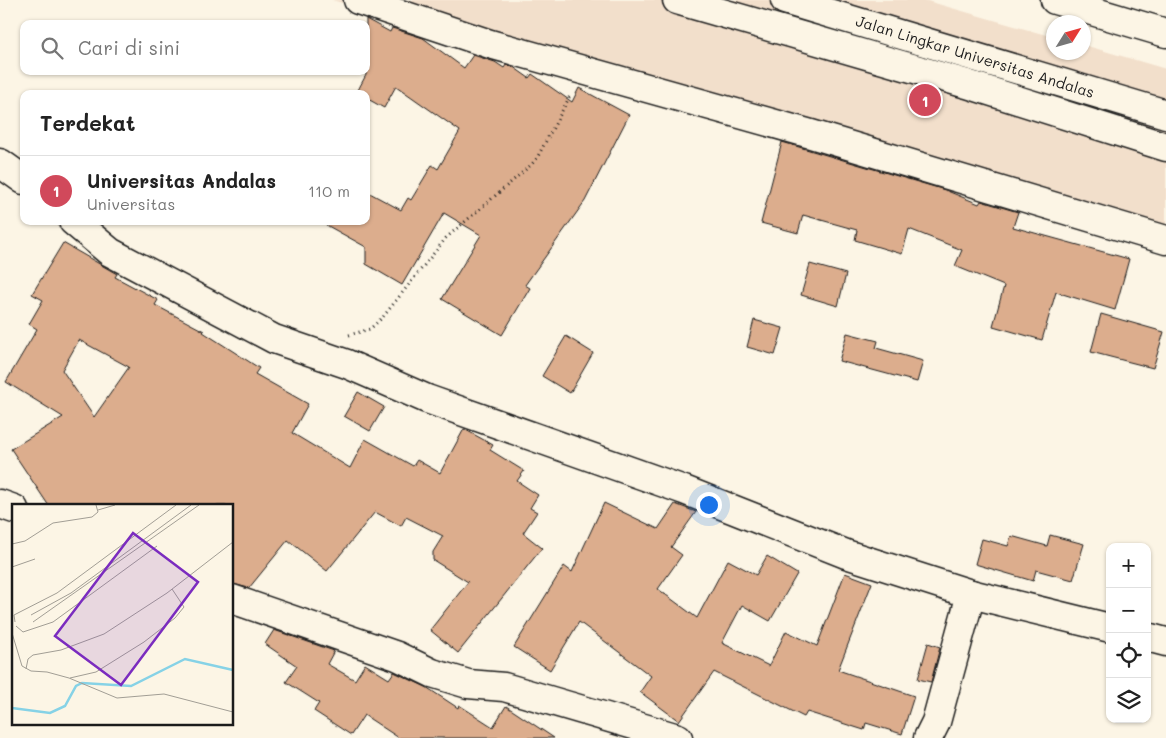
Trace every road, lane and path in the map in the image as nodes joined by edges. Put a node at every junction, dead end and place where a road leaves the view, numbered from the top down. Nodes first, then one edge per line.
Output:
1 (358, 0) edge
2 (678, 0) edge
3 (785, 0) edge
4 (1055, 0) edge
5 (1166, 33) edge
6 (584, 69) junction
7 (1166, 114) edge
8 (1166, 147) edge
9 (0, 163) edge
10 (20, 177) edge
11 (78, 225) edge
12 (1166, 240) edge
13 (344, 335) dead end
14 (0, 504) edge
15 (12, 508) edge
16 (971, 594) junction
17 (234, 600) edge
18 (1106, 627) edge
19 (1151, 638) edge
20 (1166, 642) edge
21 (678, 738) edge
22 (928, 738) edge

1 - 6 street
2 - 8 street, Jalan Lingkar Universitas Andalas
3 - 7 street, Jalan Lingkar Universitas Andalas
4 - 5 street
6 - 12 street
6 - 13 path
9 - 10 street
11 - 16 street
14 - 15 street
16 - 18 street
16 - 22 street
17 - 21 street
19 - 20 street

